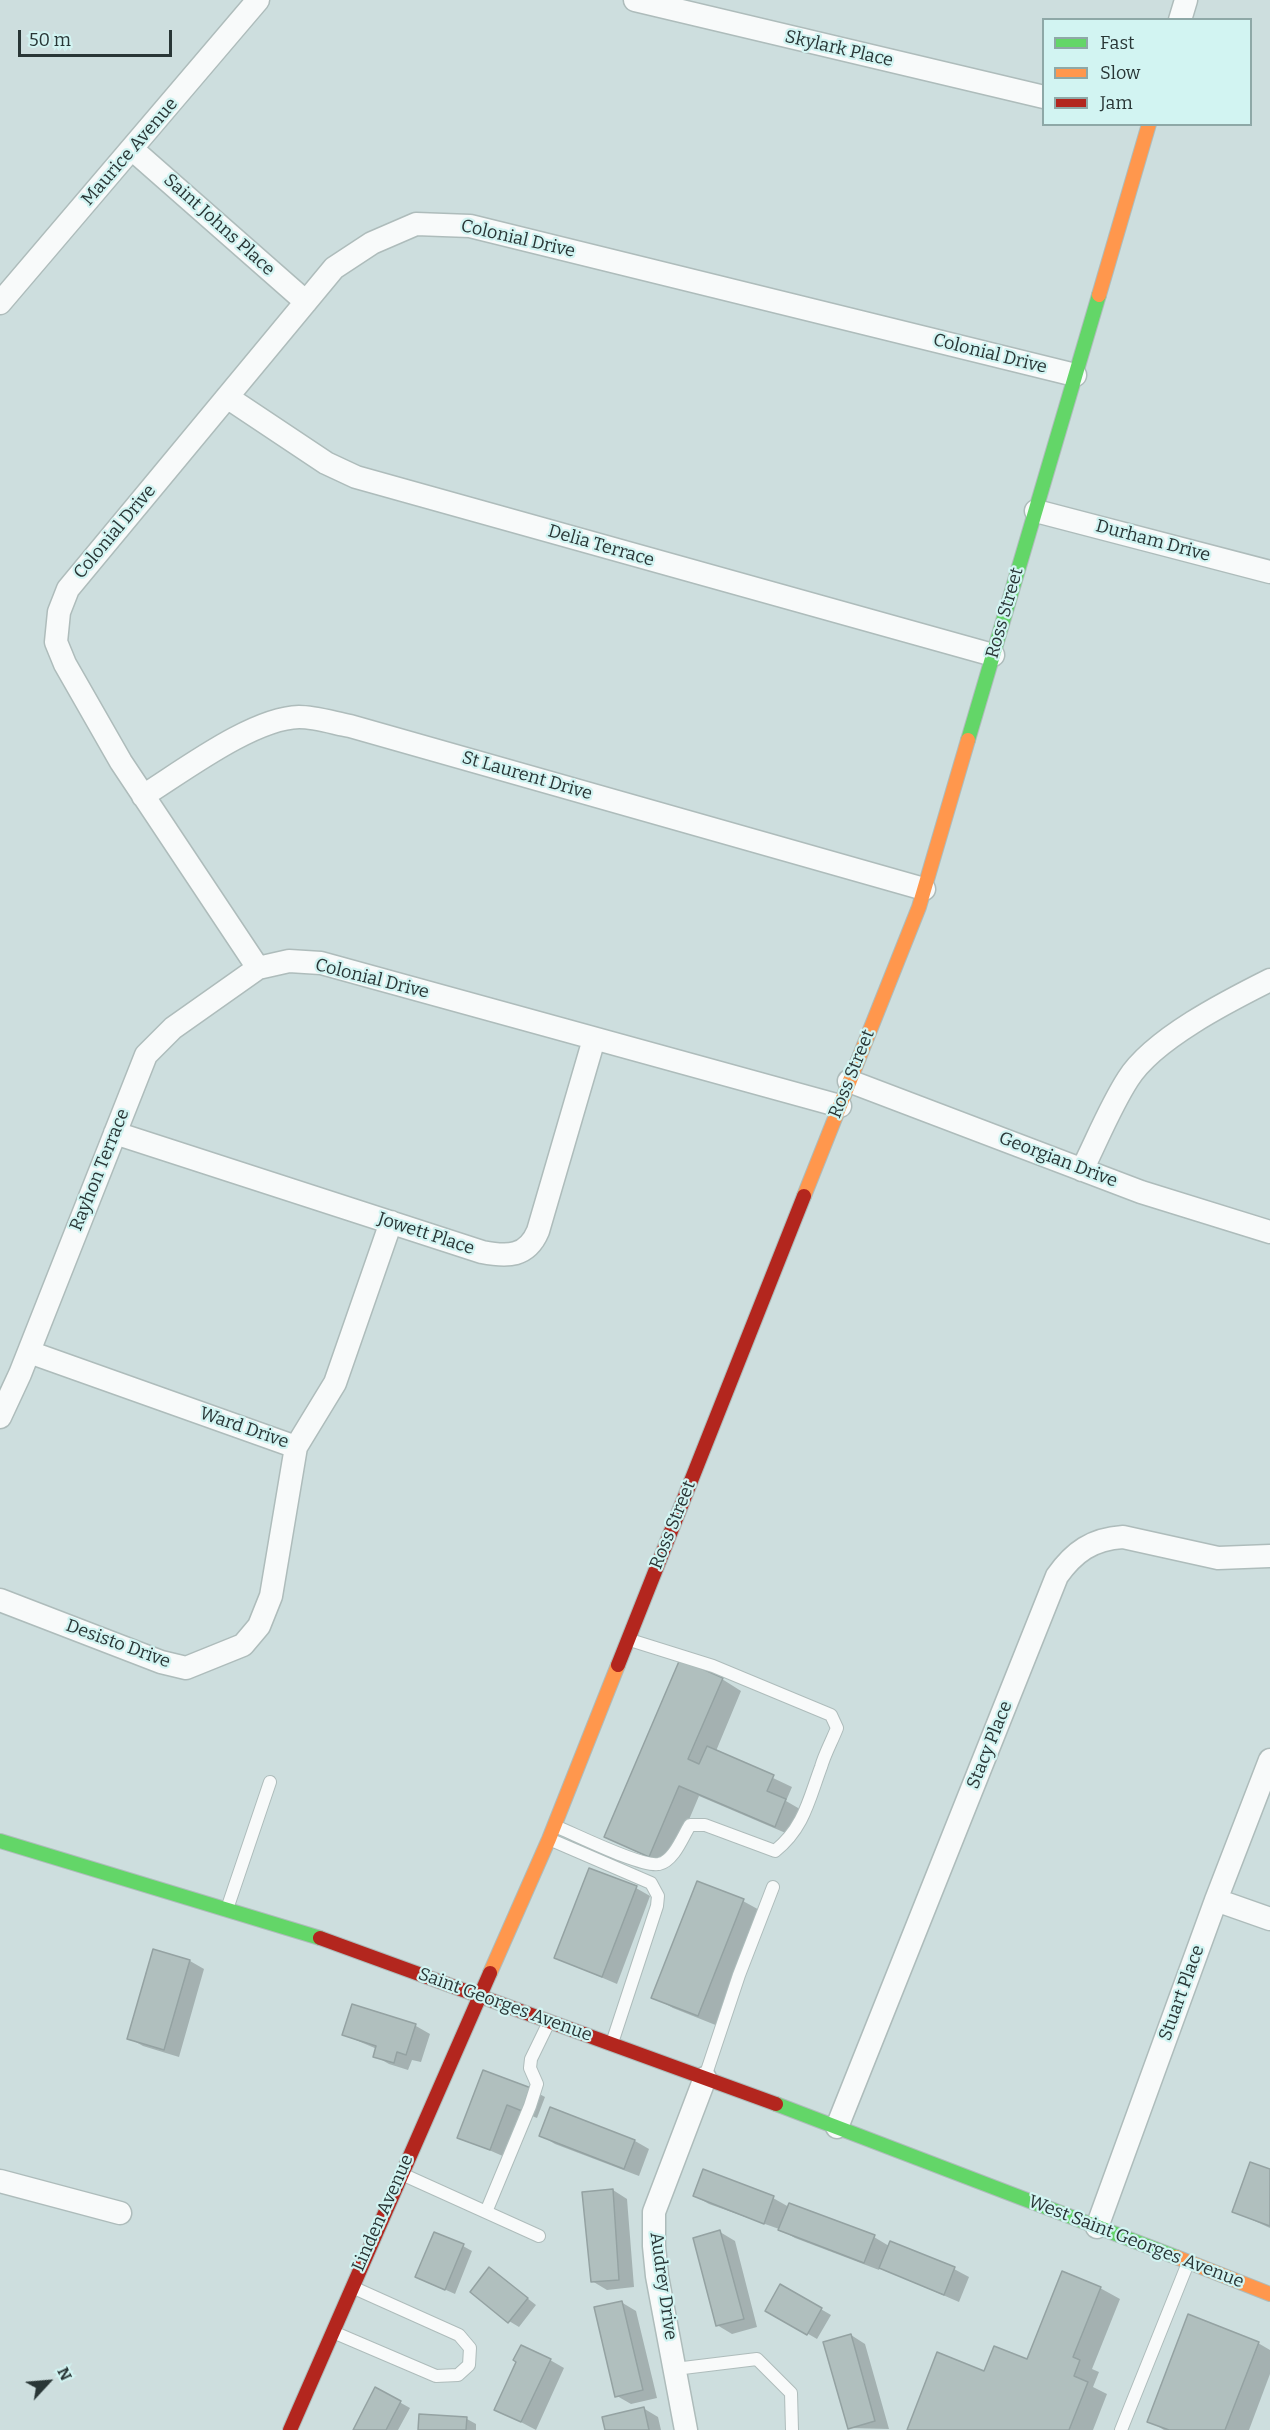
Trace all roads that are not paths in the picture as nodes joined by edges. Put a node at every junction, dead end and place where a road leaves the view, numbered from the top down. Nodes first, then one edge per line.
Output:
1 (258, 0) edge
2 (635, 0) edge
3 (1186, 0) edge
4 (1181, 18) edge
5 (1042, 98) edge
6 (1148, 126) edge
7 (132, 149) junction
8 (306, 302) junction
9 (0, 303) edge
10 (1076, 375) junction
11 (227, 397) junction
12 (1036, 511) junction
13 (1270, 572) edge
14 (993, 655) junction
15 (143, 796) junction
16 (924, 889) junction
17 (258, 968) junction
18 (1270, 980) edge
19 (594, 1038) junction
20 (849, 1081) junction
21 (840, 1106) junction
22 (115, 1133) junction
23 (1082, 1170) junction
24 (391, 1222) junction
25 (1270, 1232) edge
26 (29, 1352) junction
27 (0, 1417) edge
28 (296, 1447) junction
29 (1270, 1556) edge
30 (0, 1600) edge
31 (628, 1639) junction
32 (1270, 1760) edge
33 (270, 1782) dead end
34 (554, 1825) junction
35 (549, 1839) junction
36 (0, 1841) edge
37 (773, 1887) dead end
38 (1216, 1900) junction
39 (227, 1910) junction
40 (1270, 1919) edge
41 (479, 1996) junction
42 (549, 2022) junction
43 (612, 2044) junction
44 (705, 2078) junction
45 (837, 2127) junction
46 (401, 2174) junction
47 (0, 2181) edge
48 (1003, 2191) joint
49 (486, 2212) junction
50 (120, 2213) dead end
51 (1098, 2227) junction
52 (539, 2236) dead end
53 (1188, 2262) junction
54 (1270, 2276) edge
55 (351, 2286) junction
56 (1267, 2293) edge
57 (332, 2331) junction
58 (675, 2369) junction
59 (290, 2430) edge
60 (686, 2430) edge
61 (792, 2430) edge
62 (1121, 2430) edge

1 - 7 street, Maurice Avenue
2 - 5 street, Skylark Place
3 - 4 street
6 - 10 street, Ross Street
7 - 8 street, Saint Johns Place
7 - 9 street, Maurice Avenue
8 - 10 street, Colonial Drive
8 - 11 street, Colonial Drive
10 - 12 street, Ross Street
11 - 14 street, Delia Terrace
11 - 15 street, Colonial Drive
12 - 13 street, Durham Drive
12 - 14 street, Ross Street
14 - 16 street, Ross Street
15 - 16 street, St Laurent Drive
15 - 17 street, Colonial Drive
16 - 20 street, Ross Street
17 - 19 street, Colonial Drive
17 - 22 street, Rayhon Terrace
18 - 23 street
19 - 21 street, Colonial Drive
19 - 24 street, Jowett Place
20 - 21 street, Ross Street
20 - 23 street, Georgian Drive
21 - 31 street, Ross Street
22 - 24 street, Jowett Place
22 - 26 street, Rayhon Terrace
23 - 25 street, Georgian Drive
24 - 28 street, Ward Drive
26 - 27 street, Rayhon Terrace
26 - 28 street, Ward Drive
28 - 30 street, Desisto Drive
29 - 45 street, Stacy Place
31 - 34 street, Ross Street
31 - 34 lane
32 - 38 street, Stuart Place
33 - 39 lane
34 - 35 street, Ross Street
35 - 41 street, Ross Street
35 - 43 lane
36 - 39 street, Saint Georges Avenue
37 - 44 lane
38 - 40 street
38 - 51 street, Stuart Place
39 - 41 street, Saint Georges Avenue
41 - 42 street, Saint Georges Avenue
41 - 46 street, Linden Avenue
42 - 43 street, Saint Georges Avenue
42 - 49 lane
43 - 44 street, Saint Georges Avenue
44 - 45 street, Saint Georges Avenue
44 - 58 street, Audrey Drive
45 - 48 street, Saint Georges Avenue
46 - 49 lane
46 - 55 street, Linden Avenue
47 - 50 street
48 - 51 street, West Saint Georges Avenue
49 - 52 lane
51 - 53 street, West Saint Georges Avenue
53 - 56 street, West Saint Georges Avenue
53 - 62 lane
54 - 56 lane
55 - 57 street, Linden Avenue
55 - 57 lane
57 - 59 street, Linden Avenue
58 - 60 street, Audrey Drive
58 - 61 lane

